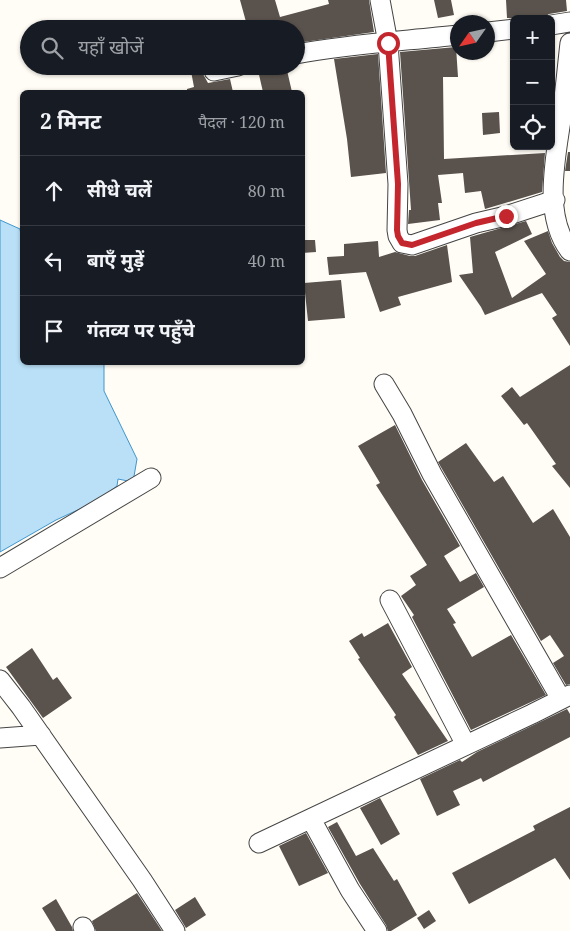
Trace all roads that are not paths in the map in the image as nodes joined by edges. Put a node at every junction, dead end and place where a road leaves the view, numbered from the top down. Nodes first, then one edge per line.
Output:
1 (380, 0) edge
2 (570, 22) edge
3 (555, 24) edge
4 (510, 29) edge
5 (495, 31) edge
6 (450, 36) edge
7 (388, 43) junction
8 (570, 43) edge
9 (305, 52) edge
10 (565, 121) edge
11 (555, 200) junction
12 (570, 251) edge
13 (384, 384) dead end
14 (150, 478) dead end
15 (0, 568) edge
16 (390, 600) dead end
17 (0, 680) edge
18 (565, 697) edge
19 (41, 735) junction
20 (0, 738) edge
21 (466, 745) junction
22 (311, 819) junction
23 (259, 843) dead end
24 (175, 931) edge
25 (377, 931) edge

1 - 7 street
2 - 3 street
4 - 5 street
6 - 7 street
7 - 9 street
7 - 11 street
8 - 10 street
10 - 11 street
11 - 12 street
13 - 18 street
14 - 15 street
16 - 21 street
17 - 19 street
18 - 21 street
19 - 20 street
19 - 24 street
21 - 22 street
22 - 23 street
22 - 25 street

